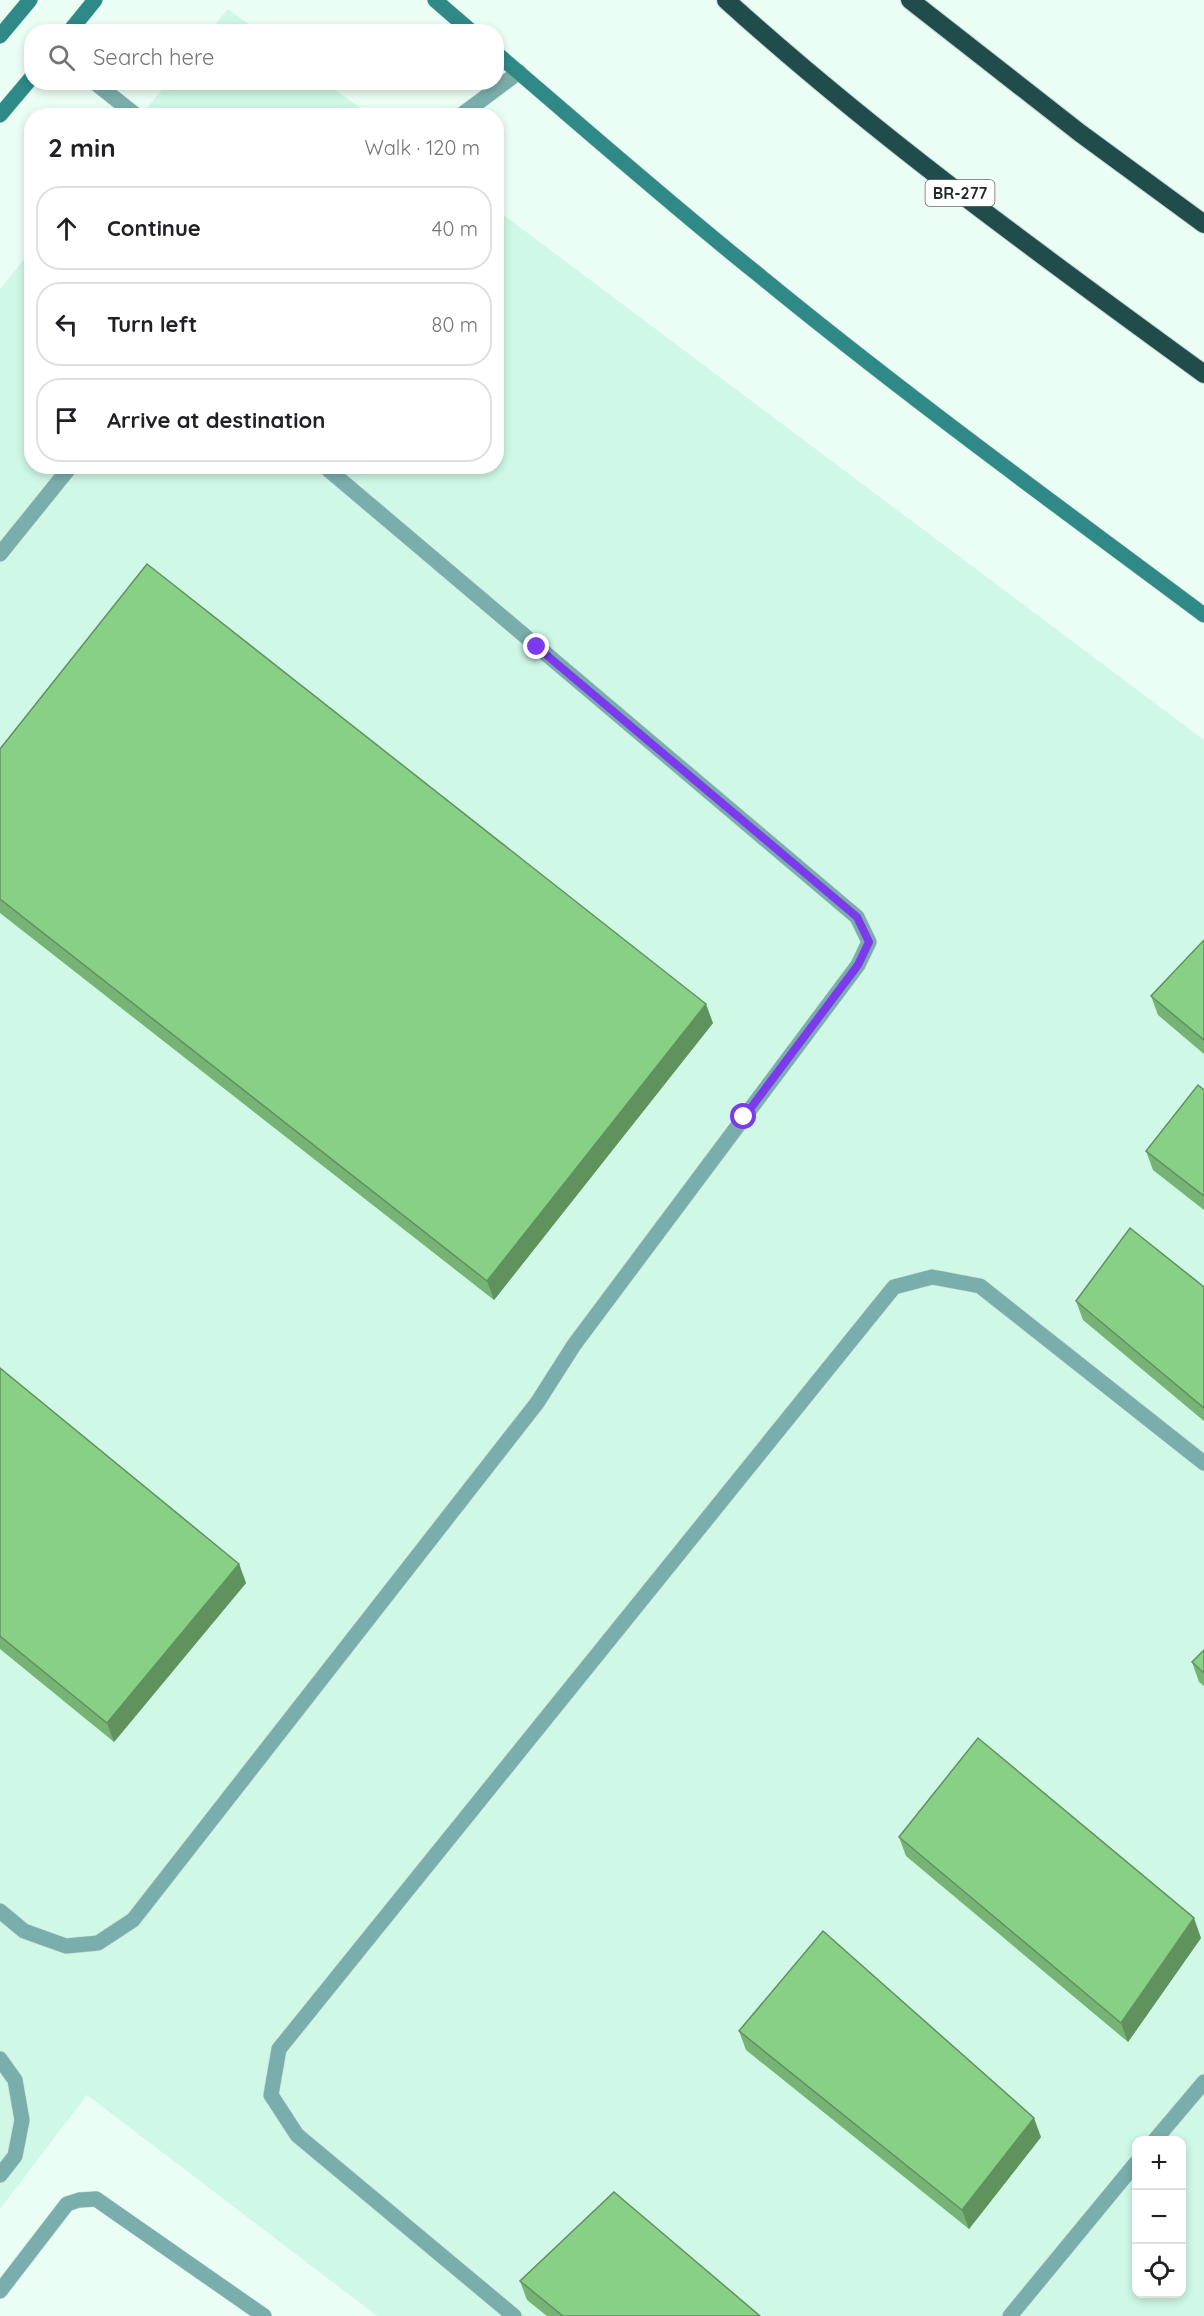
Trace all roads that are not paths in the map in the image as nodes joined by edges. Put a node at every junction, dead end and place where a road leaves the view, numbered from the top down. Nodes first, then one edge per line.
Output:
1 (30, 0) edge
2 (95, 0) edge
3 (435, 0) edge
4 (726, 0) edge
5 (910, 0) edge
6 (76, 24) edge
7 (463, 24) edge
8 (0, 36) edge
9 (504, 60) edge
10 (519, 72) junction
11 (504, 83) edge
12 (24, 86) edge
13 (104, 90) edge
14 (495, 90) edge
15 (127, 108) edge
16 (471, 108) edge
17 (0, 115) edge
18 (1204, 224) edge
19 (1204, 374) edge
20 (65, 474) edge
21 (333, 474) edge
22 (0, 554) edge
23 (1204, 615) edge
24 (1204, 1463) edge
25 (0, 1911) edge
26 (0, 2059) edge
27 (1204, 2082) edge
28 (1158, 2136) edge
29 (1132, 2169) edge
30 (0, 2175) edge
31 (0, 2291) edge
32 (264, 2316) edge
33 (514, 2316) edge
34 (1010, 2316) edge

1 - 8 main road
2 - 6 main road
3 - 7 main road
4 - 19 highway, BR-277
5 - 18 highway
9 - 10 main road
10 - 11 lane
10 - 23 main road
12 - 17 main road
13 - 15 lane
14 - 16 lane
20 - 22 lane
21 - 25 lane
24 - 33 lane
26 - 30 lane
27 - 28 lane
29 - 34 lane
31 - 32 lane

